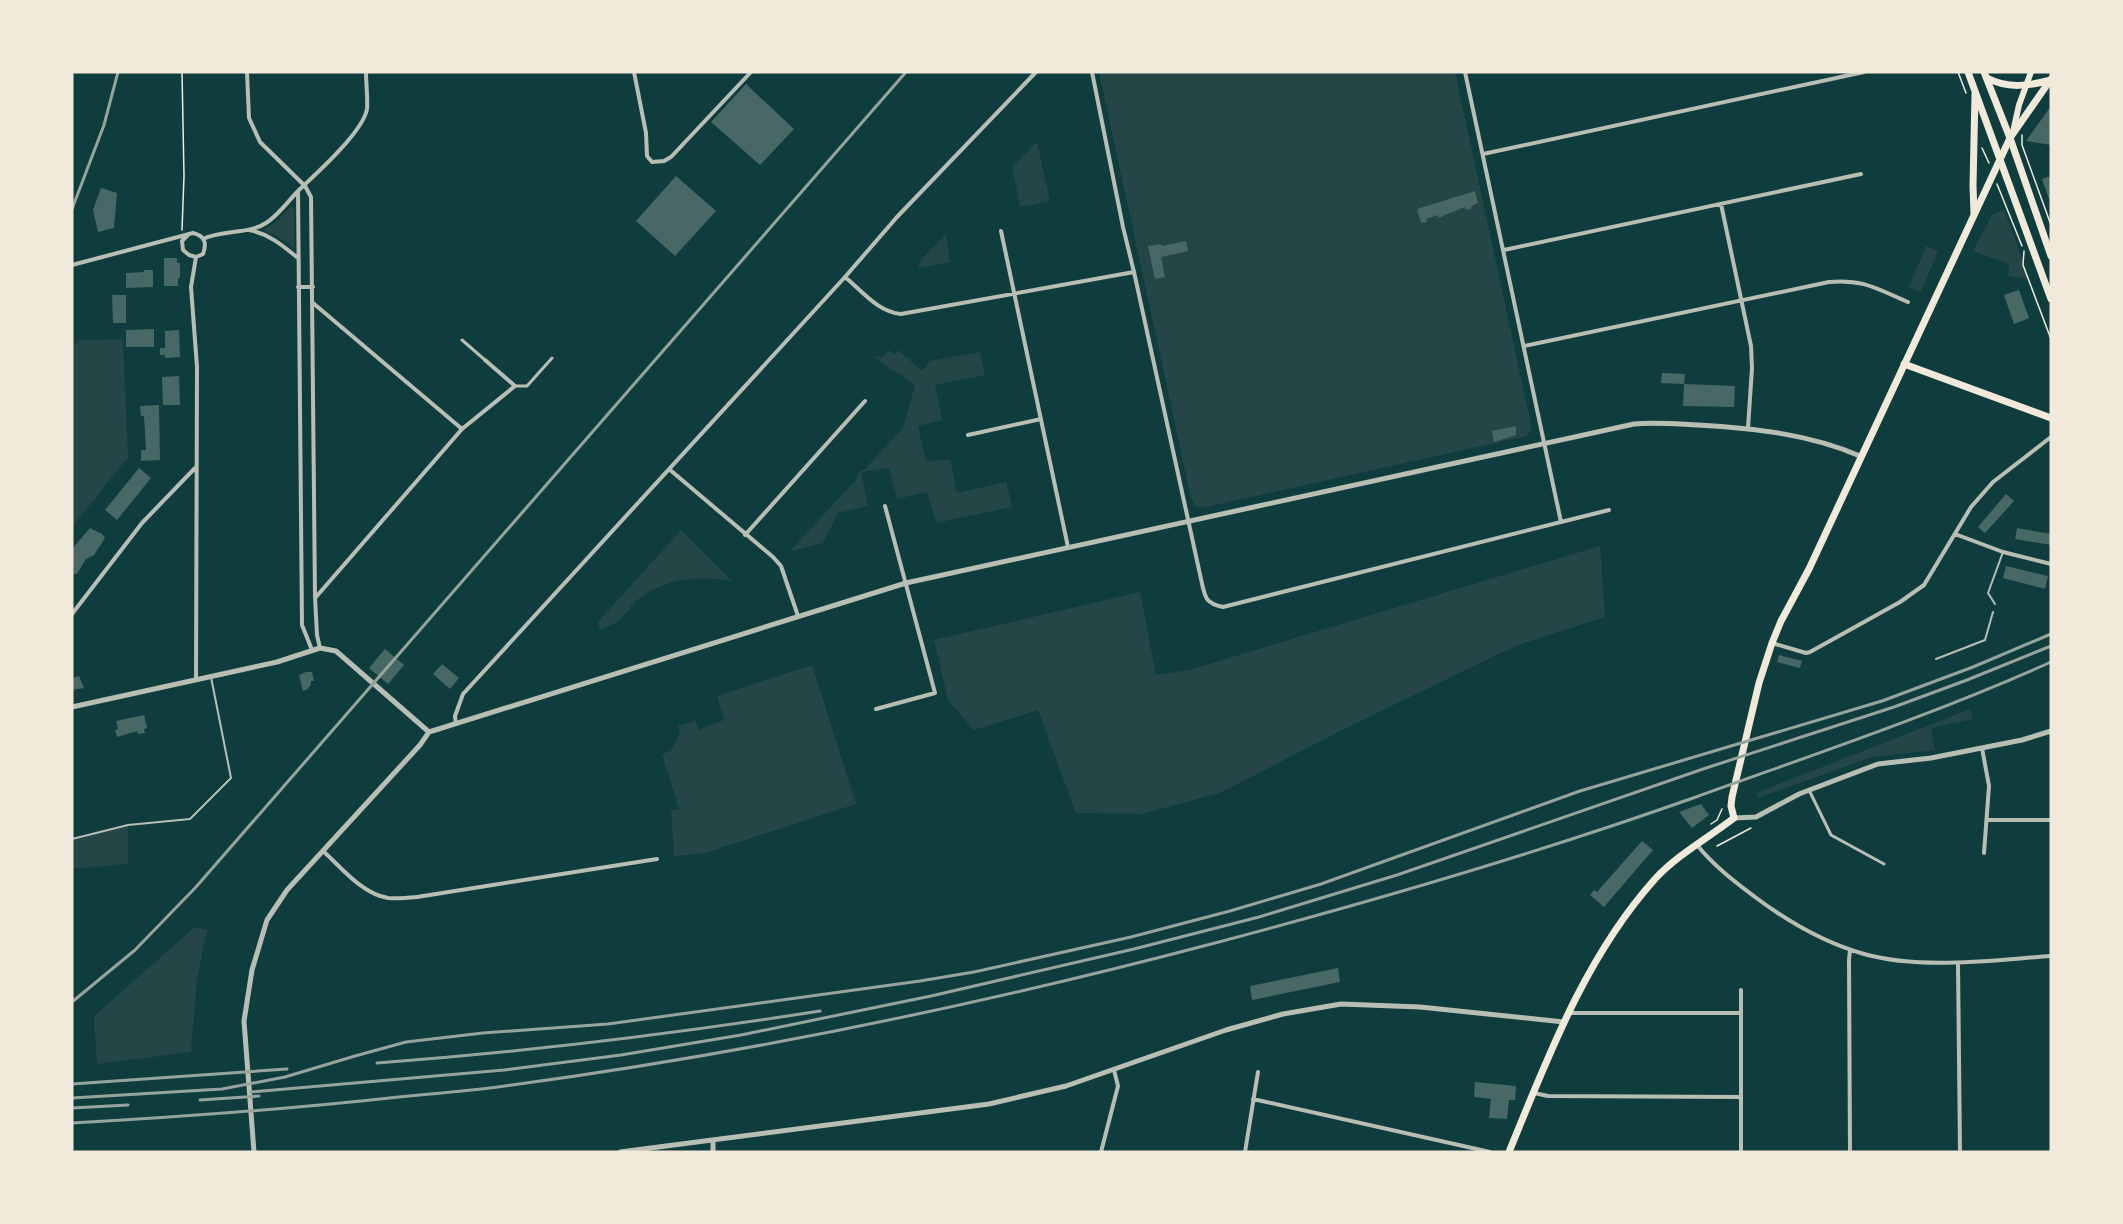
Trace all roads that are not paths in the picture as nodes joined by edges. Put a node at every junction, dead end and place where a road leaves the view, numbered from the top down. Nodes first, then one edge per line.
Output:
1 (247, 72) edge
2 (366, 72) edge
3 (634, 72) edge
4 (751, 72) edge
5 (1036, 72) edge
6 (1092, 72) edge
7 (1465, 72) edge
8 (1864, 72) edge
9 (1968, 72) edge
10 (2031, 72) edge
11 (1986, 75) edge
12 (2051, 80) edge
13 (2026, 85) junction
14 (1975, 89) junction
15 (2012, 136) junction
16 (1484, 154) junction
17 (2000, 159) junction
18 (1861, 174) dead end
19 (305, 186) junction
20 (298, 191) junction
21 (1721, 204) junction
22 (1974, 213) junction
23 (245, 230) junction
24 (1001, 231) dead end
25 (182, 238) junction
26 (203, 238) junction
27 (1504, 250) junction
28 (2051, 256) edge
29 (196, 257) junction
30 (298, 258) junction
31 (72, 266) edge
32 (1134, 272) junction
33 (845, 276) junction
34 (298, 287) junction
35 (313, 287) junction
36 (1015, 294) junction
37 (1743, 299) junction
38 (2051, 299) edge
39 (1908, 302) dead end
40 (313, 303) junction
41 (462, 340) dead end
42 (1524, 346) junction
43 (552, 358) dead end
44 (485, 360) joint
45 (1904, 364) junction
46 (515, 386) junction
47 (865, 401) dead end
48 (2051, 418) edge
49 (1041, 419) junction
50 (1748, 428) junction
51 (462, 429) junction
52 (968, 435) dead end
53 (2051, 437) edge
54 (1544, 444) junction
55 (1860, 456) junction
56 (196, 467) junction
57 (669, 470) junction
58 (885, 506) dead end
59 (1609, 510) dead end
60 (1188, 520) junction
61 (1561, 522) junction
62 (1956, 534) junction
63 (746, 535) junction
64 (1068, 547) junction
65 (2003, 552) junction
66 (2051, 564) edge
67 (906, 583) junction
68 (315, 597) junction
69 (1995, 604) dead end
70 (1993, 612) dead end
71 (72, 614) edge
72 (798, 616) junction
73 (1772, 643) junction
74 (320, 648) junction
75 (312, 650) junction
76 (1936, 659) dead end
77 (211, 676) junction
78 (196, 680) junction
79 (72, 707) edge
80 (876, 709) dead end
81 (456, 724) junction
82 (2051, 731) edge
83 (429, 732) junction
84 (1982, 747) junction
85 (1809, 790) junction
86 (1734, 818) junction
87 (1987, 820) junction
88 (2051, 820) edge
89 (72, 839) edge
90 (1697, 845) junction
91 (323, 851) junction
92 (1984, 853) dead end
93 (657, 859) dead end
94 (1884, 864) dead end
95 (1850, 950) junction
96 (2051, 956) edge
97 (1958, 963) junction
98 (1742, 990) dead end
99 (1569, 1013) junction
100 (1741, 1013) junction
101 (1564, 1022) junction
102 (1114, 1070) junction
103 (1258, 1072) dead end
104 (1534, 1093) junction
105 (1741, 1097) junction
106 (1253, 1099) junction
107 (713, 1140) junction
108 (254, 1152) edge
109 (620, 1152) edge
110 (713, 1152) edge
111 (1101, 1152) edge
112 (1245, 1152) edge
113 (1490, 1152) edge
114 (1509, 1152) edge
115 (1741, 1152) edge
116 (1850, 1152) edge
117 (1960, 1152) edge

1 - 19 street
2 - 19 street
3 - 4 street
5 - 33 street
6 - 32 street
7 - 16 street
8 - 16 street
9 - 14 main road
10 - 13 main road
11 - 13 main road
11 - 15 main road
12 - 13 main road
12 - 15 main road
13 - 15 main road
14 - 17 main road
14 - 22 main road
15 - 17 main road
15 - 28 main road
16 - 27 street
17 - 22 main road
17 - 38 main road
18 - 21 street
19 - 20 street
19 - 35 street
20 - 23 street
20 - 30 street
21 - 27 street
21 - 37 street
22 - 45 main road
23 - 26 street
23 - 30 street
24 - 36 street
25 - 26 street
25 - 29 street
25 - 31 street
26 - 29 street
27 - 42 street
29 - 56 street
30 - 34 street
32 - 36 street
32 - 60 street
33 - 36 street
33 - 57 street
34 - 35 street
34 - 75 street
35 - 40 street
36 - 49 street
37 - 39 street
37 - 42 street
37 - 50 street
40 - 51 street
40 - 68 street
41 - 44 street
42 - 54 street
43 - 46 street
44 - 46 street
45 - 48 main road
45 - 55 main road
46 - 51 street
47 - 63 street
49 - 52 street
49 - 64 street
50 - 54 street
50 - 55 street
51 - 68 street
53 - 62 street
54 - 60 street
54 - 61 street
55 - 73 main road
56 - 71 street
56 - 78 street
57 - 63 street
57 - 81 street
58 - 67 street
59 - 61 street
60 - 61 street
60 - 64 street
62 - 65 street
62 - 73 street
63 - 72 street
64 - 67 street
65 - 66 street
65 - 69 lane
67 - 72 street
67 - 80 street
68 - 74 street
70 - 76 lane
72 - 81 street
73 - 86 main road
74 - 75 street
74 - 83 street
75 - 77 street
77 - 78 street
77 - 89 lane
78 - 79 street
81 - 83 street
82 - 84 street
83 - 91 street
84 - 85 street
84 - 87 street
85 - 86 street
85 - 94 street
86 - 90 main road
87 - 88 street
87 - 92 street
90 - 95 street
90 - 99 main road
91 - 93 street
91 - 108 street
95 - 97 street
95 - 116 street
96 - 97 street
97 - 117 street
98 - 100 street
99 - 100 street
99 - 101 main road
100 - 105 street
101 - 102 street
101 - 104 main road
102 - 107 street
102 - 111 street
103 - 106 street
104 - 105 street
104 - 114 main road
105 - 115 street
106 - 112 street
106 - 113 street
107 - 109 street
107 - 110 street

